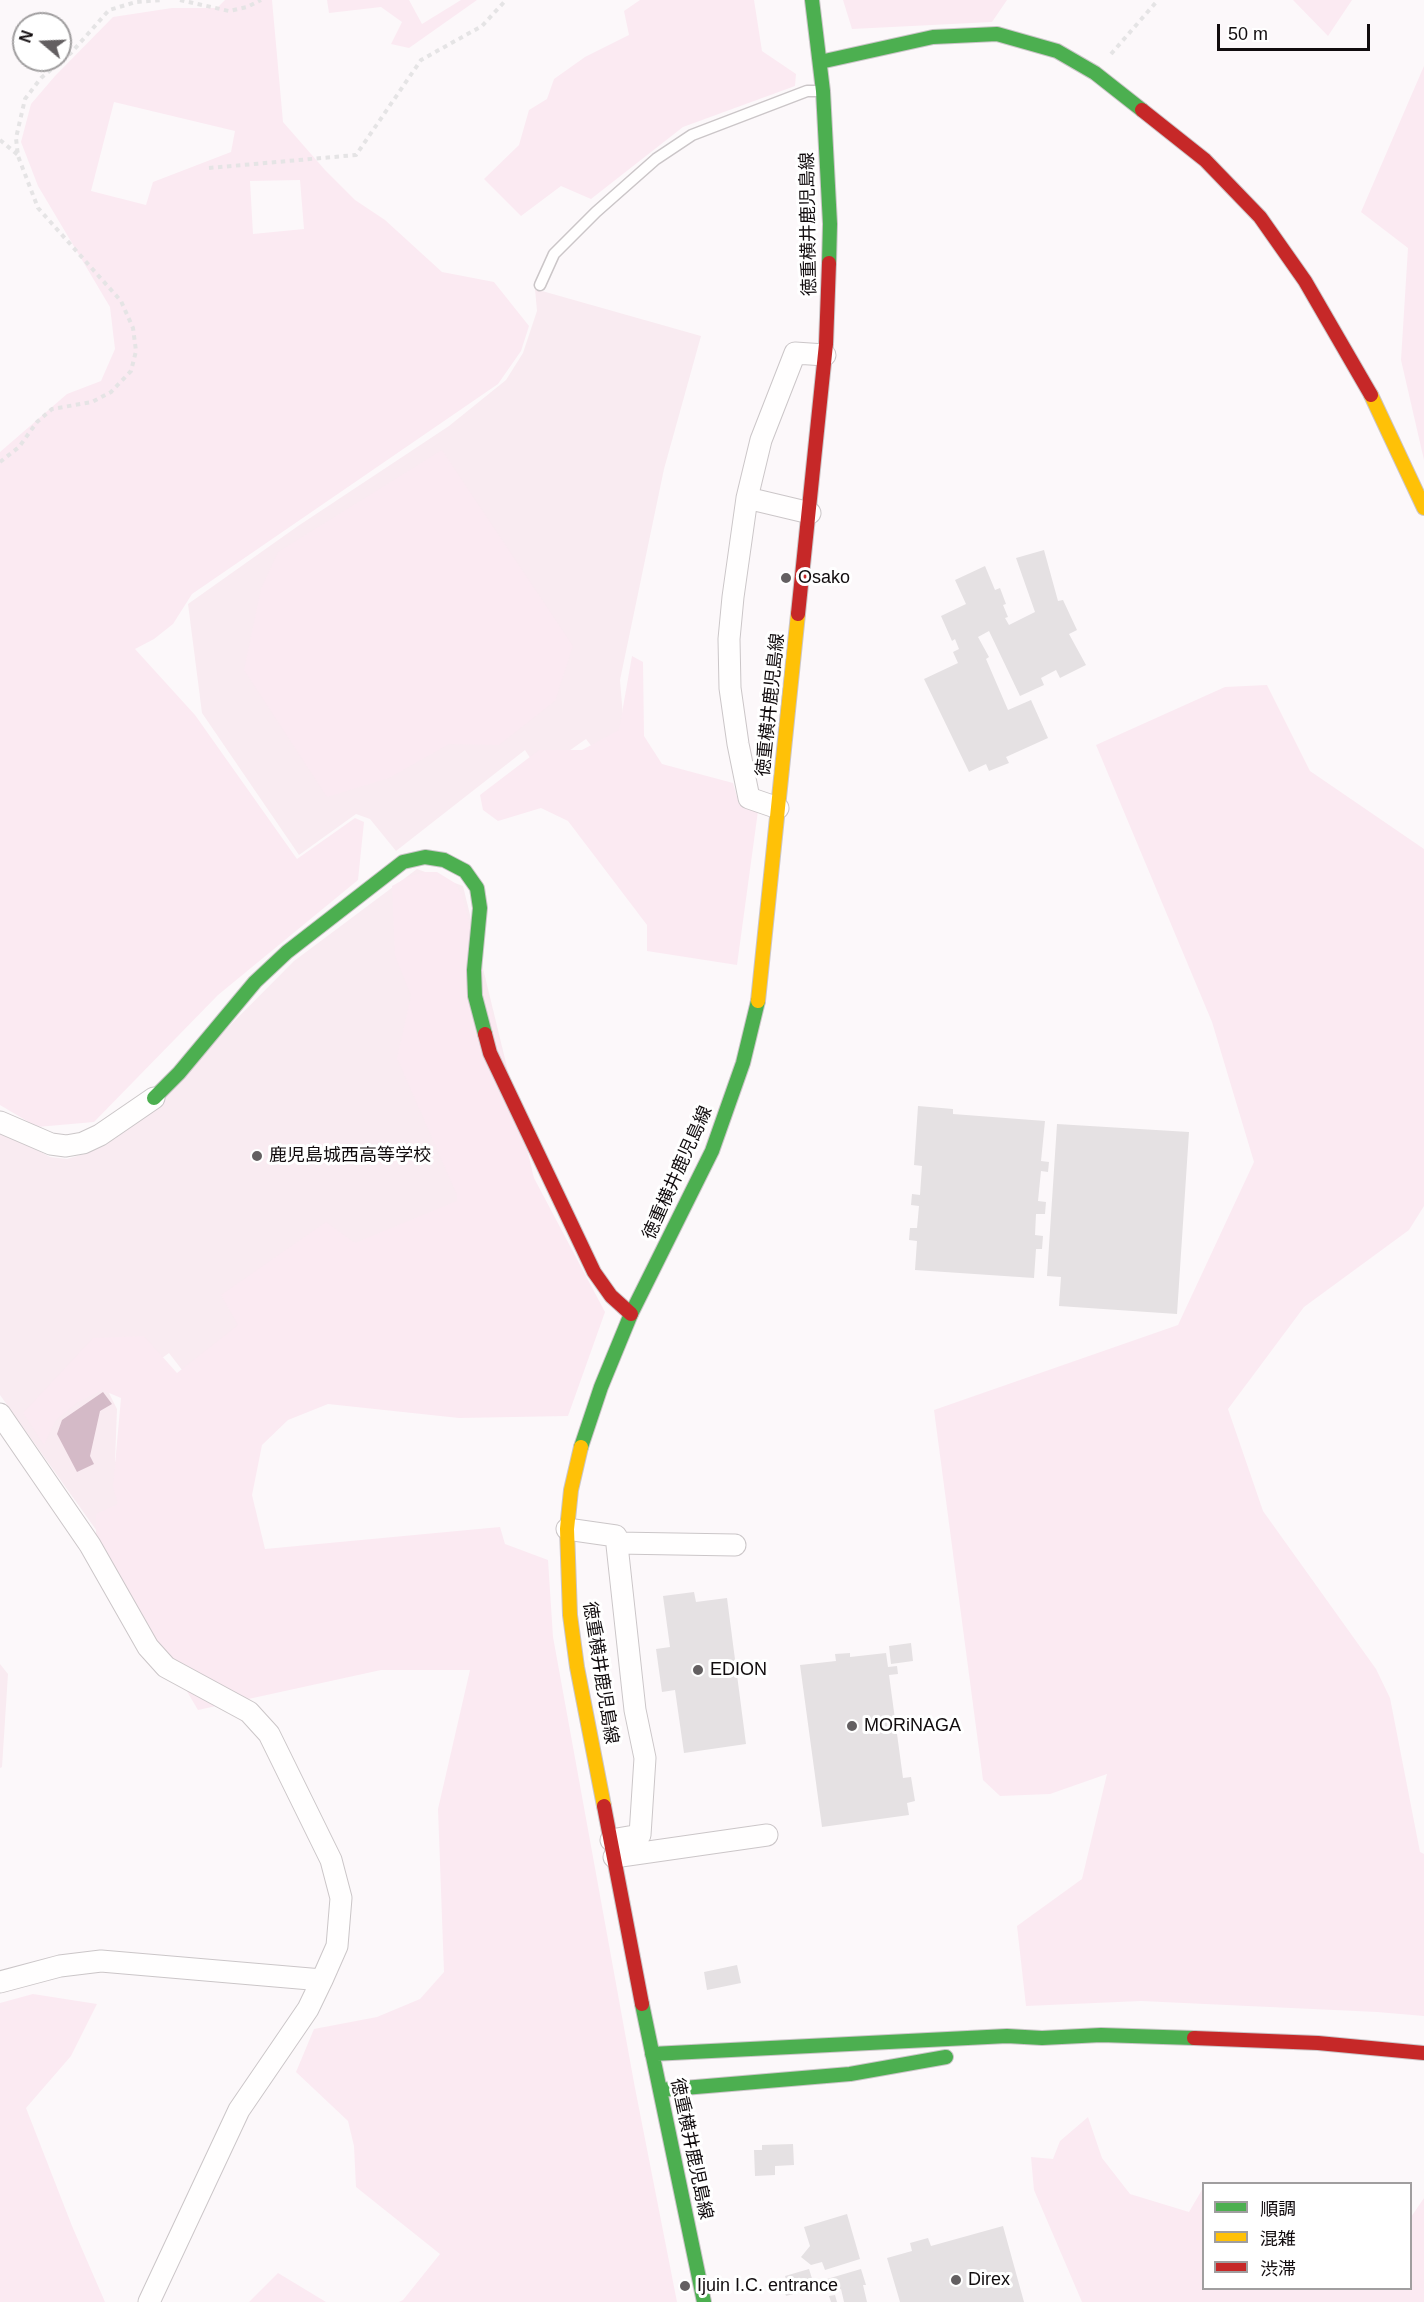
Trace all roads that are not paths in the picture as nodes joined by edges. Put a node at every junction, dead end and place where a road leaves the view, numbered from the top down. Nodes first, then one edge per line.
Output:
1 (812, 0) edge
2 (820, 62) junction
3 (823, 91) junction
4 (540, 285) dead end
5 (825, 355) junction
6 (747, 498) junction
7 (1424, 508) edge
8 (810, 513) junction
9 (778, 808) junction
10 (154, 1098) joint
11 (0, 1122) edge
12 (631, 1314) junction
13 (0, 1414) edge
14 (567, 1529) junction
15 (617, 1543) junction
16 (735, 1545) dead end
17 (767, 1835) dead end
18 (612, 1849) junction
19 (322, 1980) junction
20 (0, 1982) edge
21 (1042, 2037) junction
22 (977, 2051) dead end
23 (1424, 2053) edge
24 (652, 2054) junction
25 (956, 2055) dead end
26 (660, 2090) junction
27 (149, 2302) edge
28 (704, 2302) edge

1 - 2 main road, 徳重横井鹿児島線
2 - 3 main road, 徳重横井鹿児島線
2 - 7 main road
3 - 4 lane
3 - 5 main road, 徳重横井鹿児島線
5 - 6 street
5 - 8 main road, 徳重横井鹿児島線
6 - 8 street
6 - 9 street
8 - 9 main road, 徳重横井鹿児島線
9 - 12 main road, 徳重横井鹿児島線
10 - 11 street
10 - 12 main road
12 - 14 main road, 徳重横井鹿児島線
13 - 19 street
14 - 15 street
14 - 18 main road, 徳重横井鹿児島線
15 - 16 street
15 - 18 street
17 - 18 street
18 - 24 main road, 徳重横井鹿児島線
19 - 20 street
19 - 27 street
21 - 22 main road
21 - 23 main road
21 - 24 main road
24 - 26 main road, 徳重横井鹿児島線
25 - 26 main road
26 - 28 main road, 徳重横井鹿児島線

